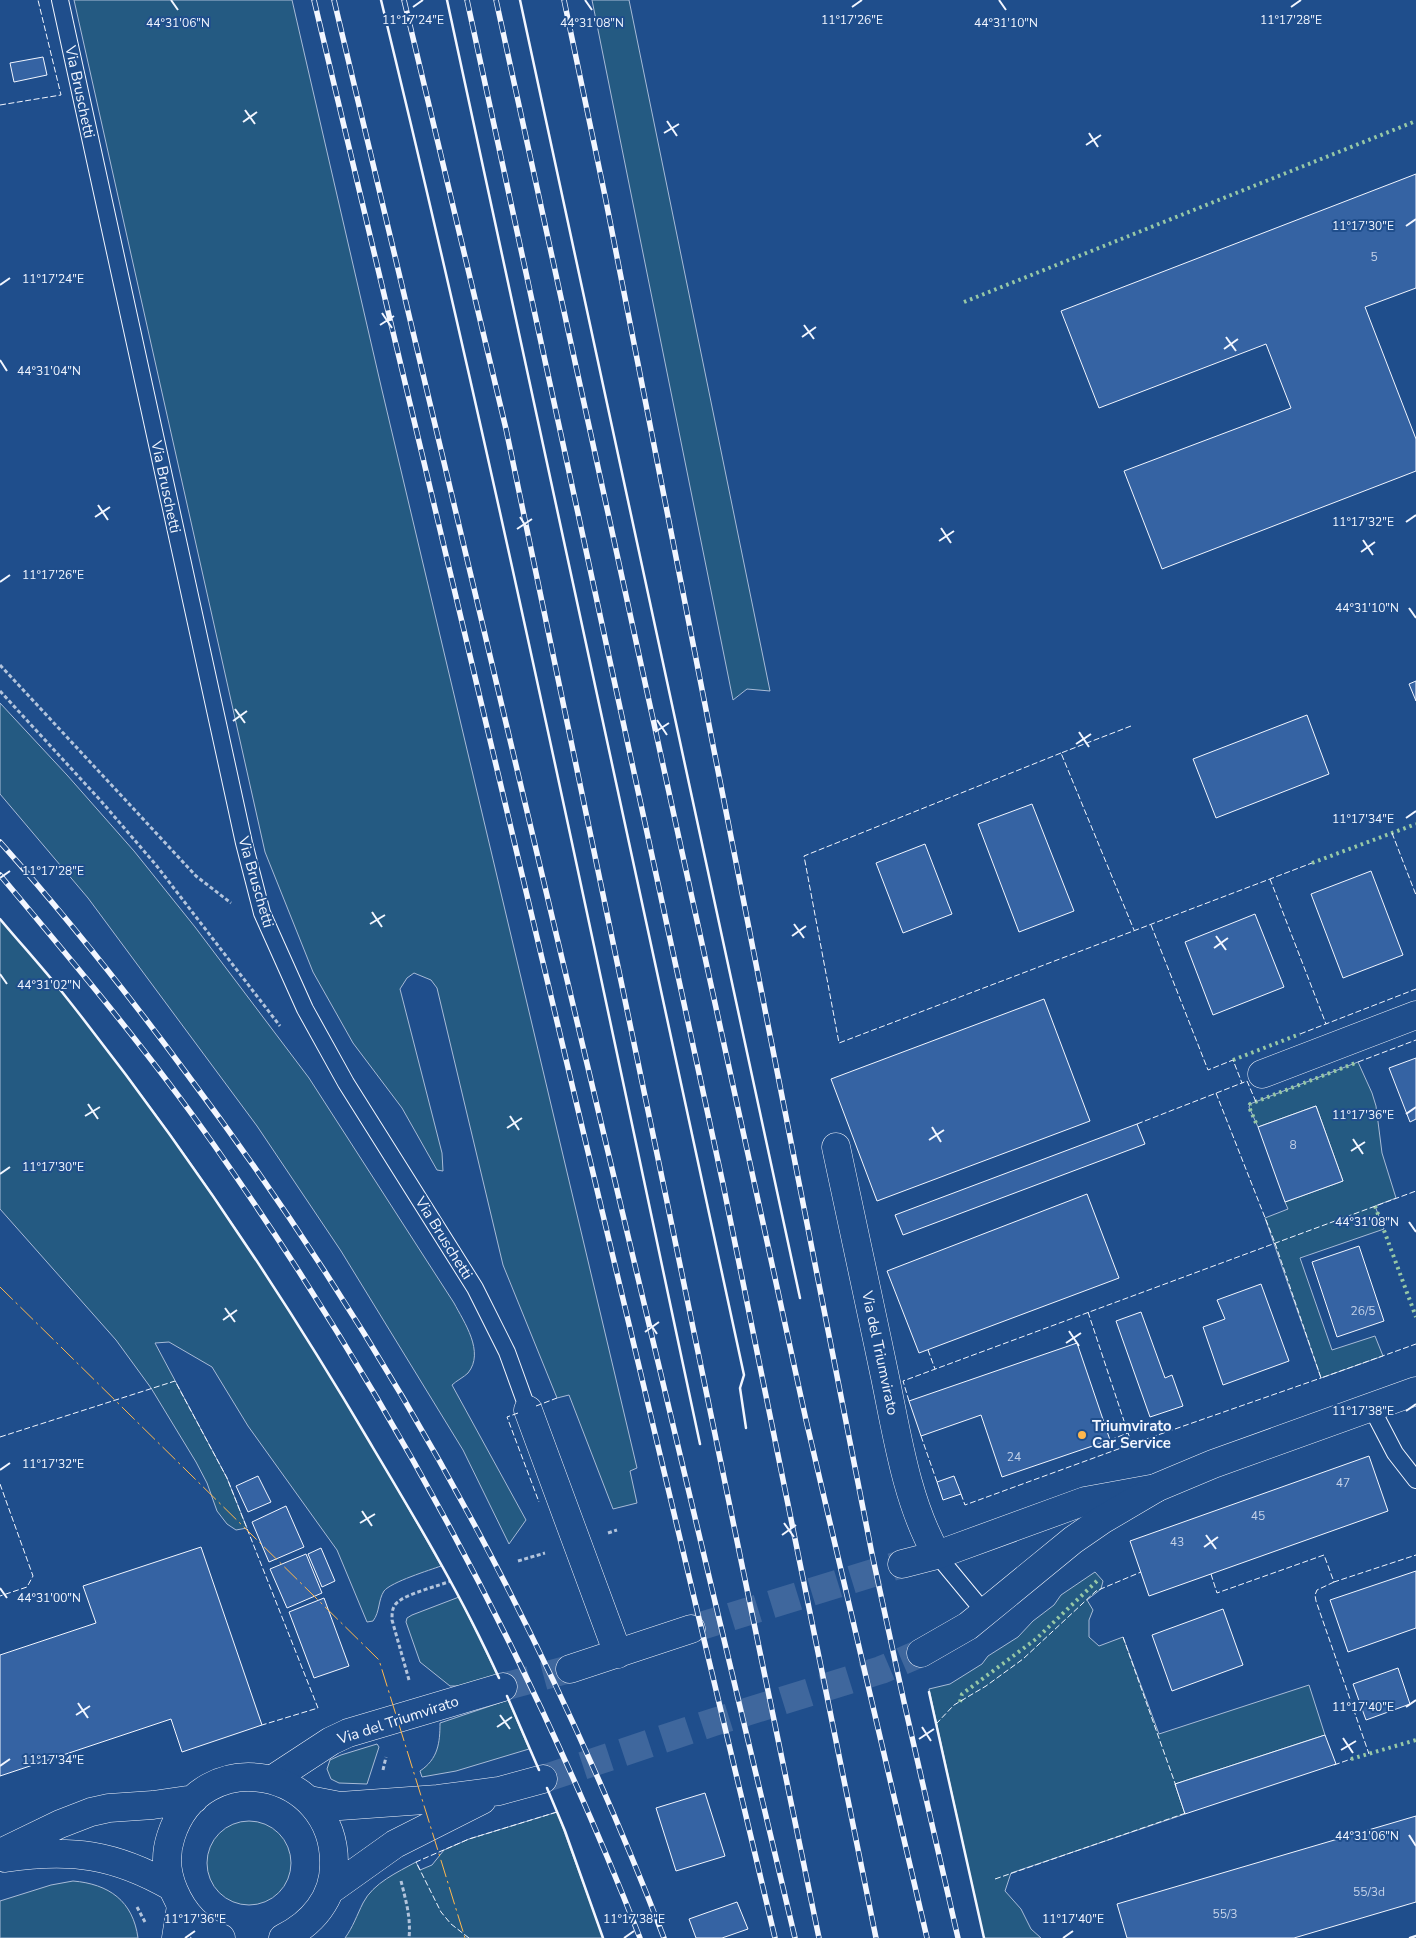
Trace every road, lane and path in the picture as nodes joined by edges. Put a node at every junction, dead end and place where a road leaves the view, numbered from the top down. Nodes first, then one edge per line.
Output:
1 (60, 0) edge
2 (0, 665) edge
3 (0, 691) edge
4 (262, 914) junction
5 (1416, 1014) edge
6 (284, 1031) dead end
7 (1262, 1074) dead end
8 (836, 1146) dead end
9 (1416, 1391) edge
10 (1371, 1407) junction
11 (528, 1410) joint
12 (1416, 1480) edge
13 (1158, 1487) junction
14 (548, 1552) dead end
15 (937, 1555) junction
16 (518, 1561) dead end
17 (902, 1564) tunnel mouth
18 (451, 1582) dead end
19 (985, 1613) junction
20 (691, 1629) tunnel mouth
21 (921, 1653) tunnel mouth
22 (618, 1654) junction
23 (570, 1668) tunnel mouth
24 (502, 1687) tunnel mouth
25 (411, 1688) dead end
26 (542, 1778) tunnel mouth
27 (273, 1779) junction
28 (499, 1791) junction
29 (194, 1799) junction
30 (309, 1800) junction
31 (0, 1853) edge
32 (0, 1859) edge
33 (400, 1880) dead end
34 (329, 1891) junction
35 (176, 1896) junction
36 (176, 1938) edge
37 (221, 1938) edge
38 (283, 1938) edge
39 (409, 1938) edge

1 - 4 lane, Via Bruschetti
2 - 4 path
3 - 6 path
4 - 11 lane, Via Bruschetti
5 - 7 main road
8 - 15 main road, Via del Triumvirato
9 - 10 main road
10 - 12 lane
10 - 13 main road
11 - 22 main road, Via Bruschetti
13 - 15 main road
13 - 19 main road
14 - 16 path
15 - 17 main road
15 - 19 lane, Via del Triumvirato
18 - 25 path
19 - 21 main road
20 - 22 main road
22 - 23 main road
24 - 27 main road, Via del Triumvirato
26 - 28 main road
27 - 29 main road
27 - 30 main road
28 - 30 main road
28 - 34 main road
29 - 31 main road
29 - 35 main road
30 - 34 main road
32 - 35 main road
33 - 39 path
34 - 38 main road
35 - 36 main road
35 - 37 main road

